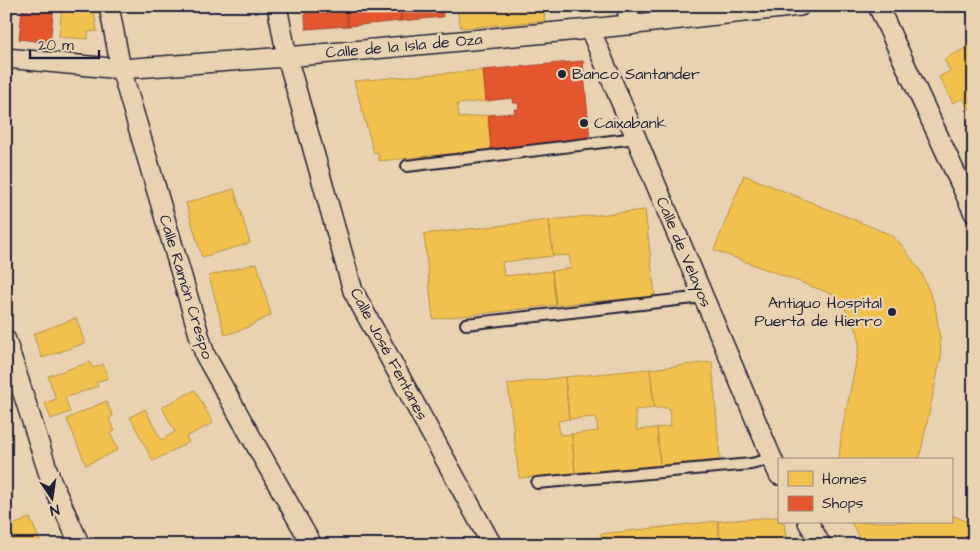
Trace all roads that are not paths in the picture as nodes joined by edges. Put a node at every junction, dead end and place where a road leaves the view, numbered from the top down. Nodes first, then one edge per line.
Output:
1 (109, 6) edge
2 (277, 6) edge
3 (626, 6) edge
4 (800, 6) edge
5 (878, 6) edge
6 (631, 24) junction
7 (590, 29) junction
8 (287, 57) junction
9 (6, 58) edge
10 (121, 69) junction
11 (636, 138) junction
12 (406, 166) dead end
13 (974, 214) edge
14 (703, 297) junction
15 (466, 324) dead end
16 (6, 340) edge
17 (775, 467) edge
18 (537, 483) dead end
19 (809, 524) edge
20 (80, 545) edge
21 (312, 545) edge
22 (492, 545) edge
23 (821, 545) edge

1 - 10 street, Calle Ramón Crespo
2 - 8 street, Calle José Fentanes
3 - 6 street
4 - 6 street, Calle de la Isla de Oza
5 - 13 street
6 - 7 street, Calle de la Isla de Oza
7 - 8 street, Calle de la Isla de Oza
7 - 11 street, Calle de Velayos
8 - 10 street, Calle de la Isla de Oza
8 - 22 street, Calle José Fentanes
9 - 10 street, Calle de la Isla de Oza
10 - 21 street, Calle Ramón Crespo
11 - 12 lane
11 - 14 street, Calle de Velayos
14 - 15 lane
14 - 17 street, Calle de Velayos
16 - 20 street
17 - 18 lane
19 - 23 street

